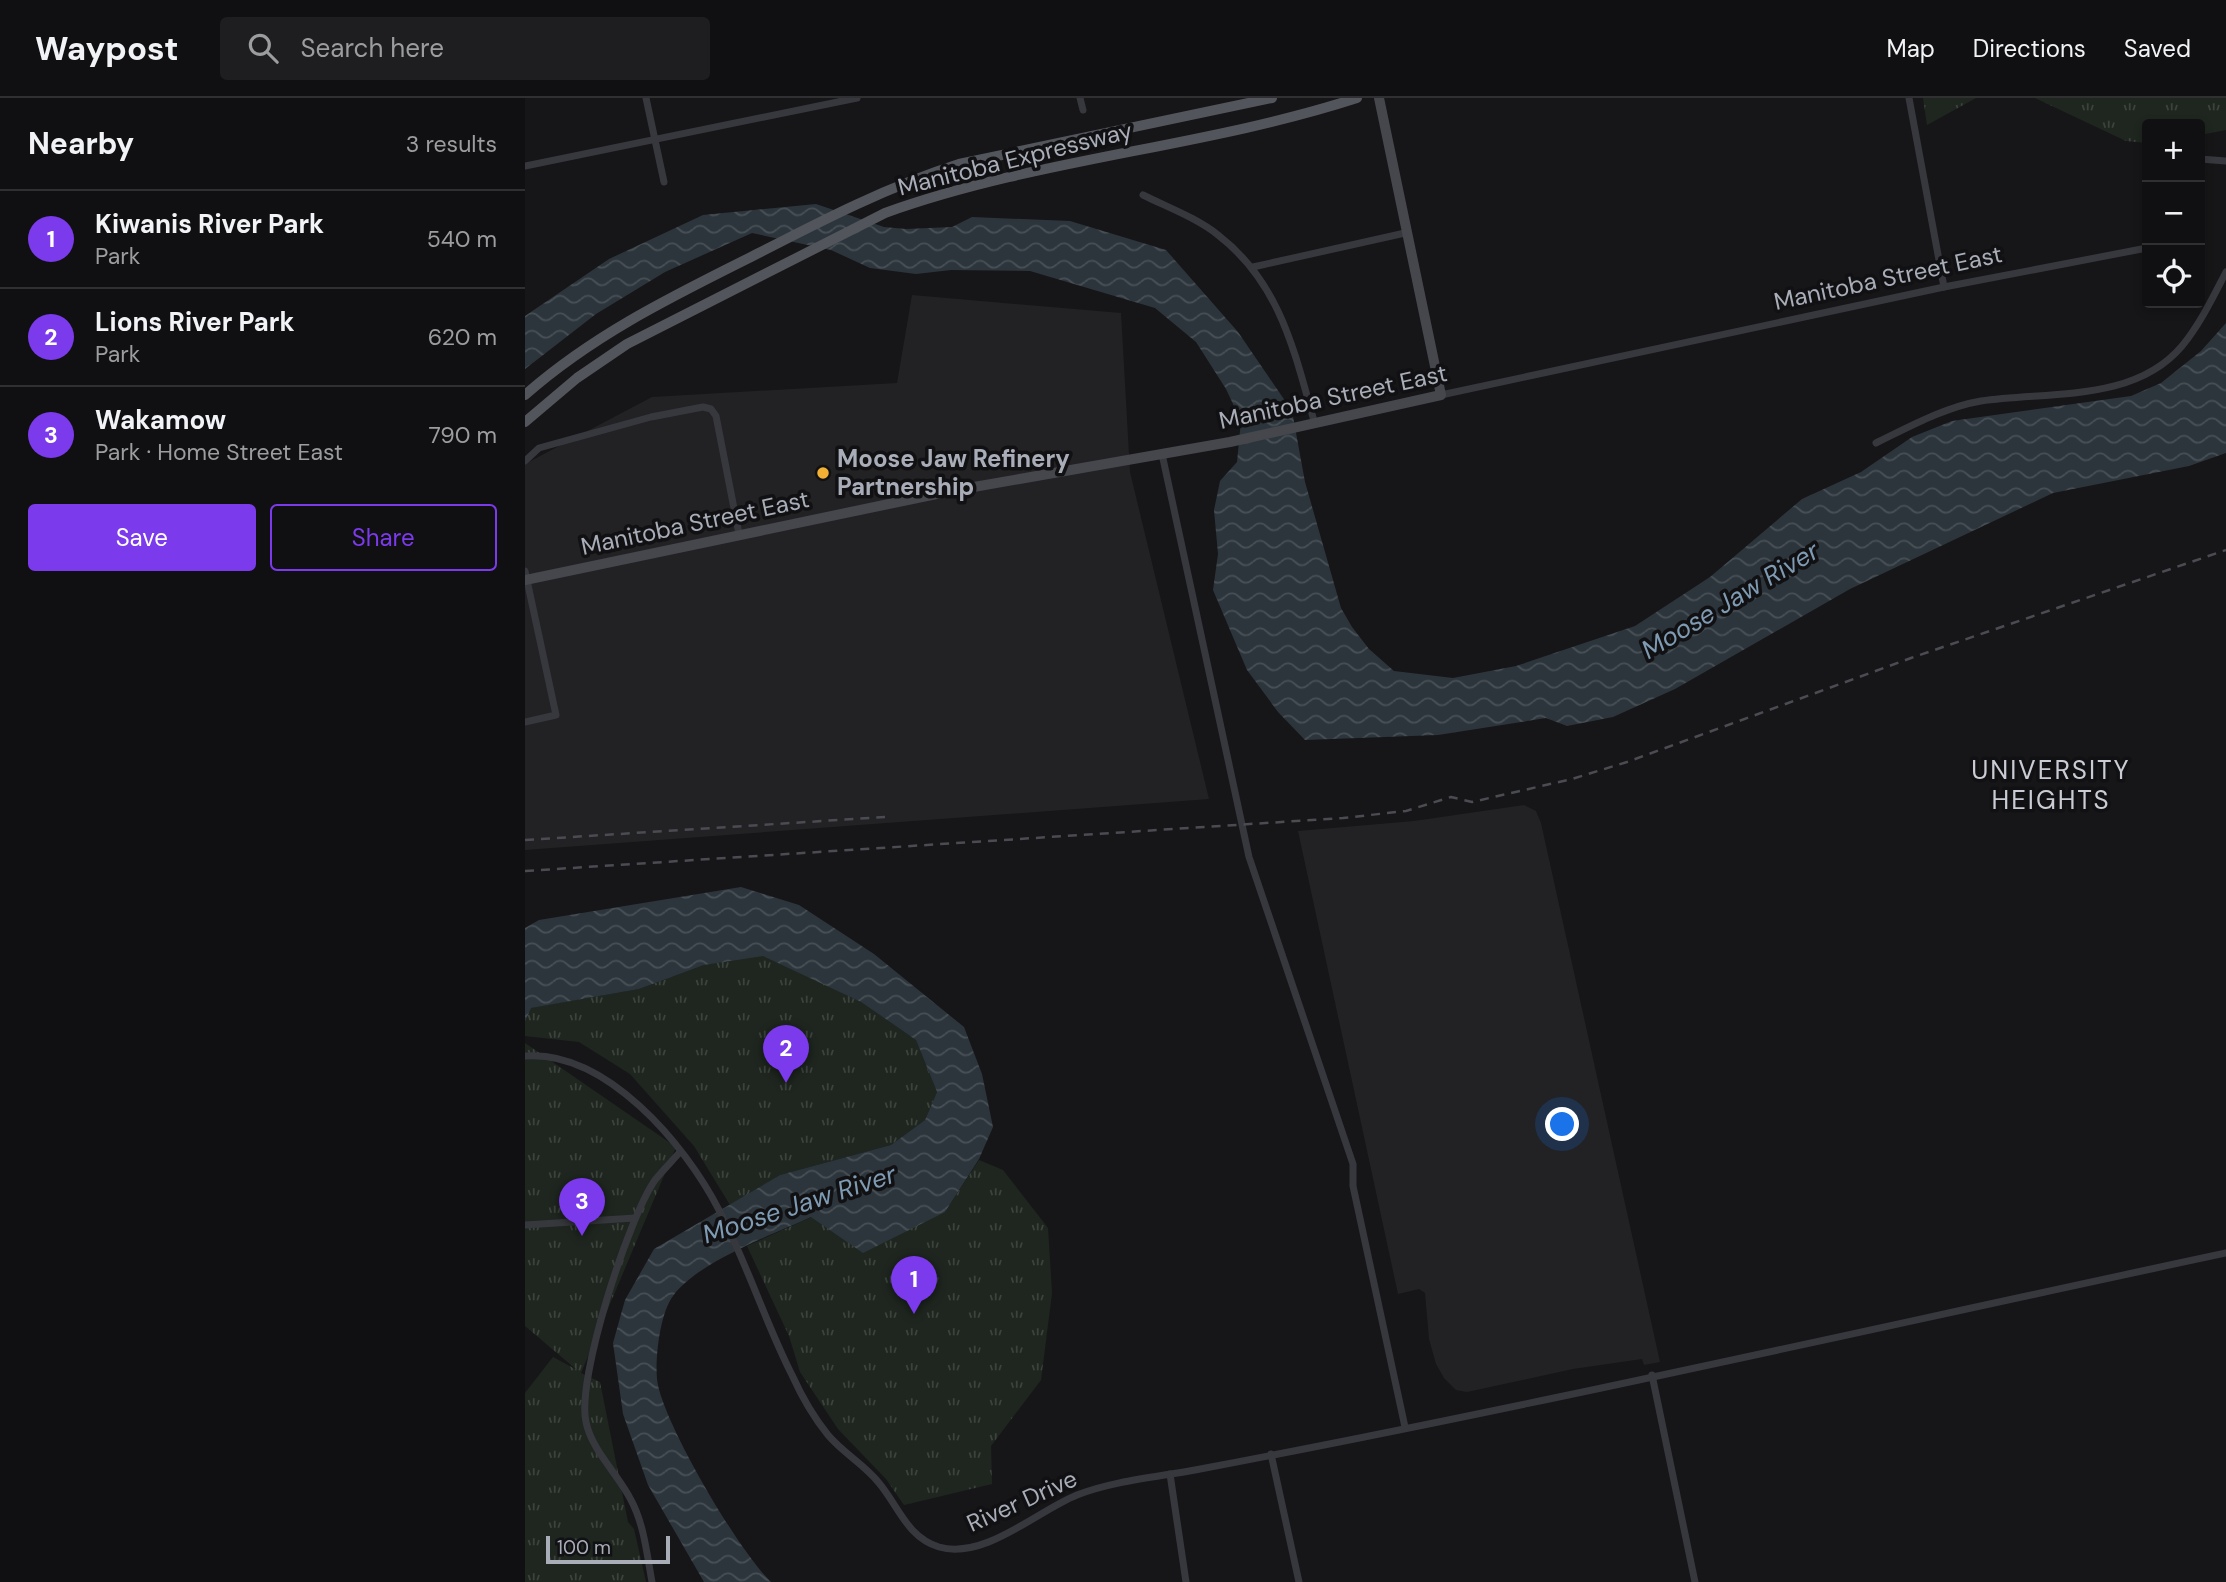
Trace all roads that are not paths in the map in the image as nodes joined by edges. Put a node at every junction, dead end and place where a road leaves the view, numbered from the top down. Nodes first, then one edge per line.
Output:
1 (646, 98) edge
2 (857, 98) edge
3 (1080, 98) edge
4 (1272, 98) edge
5 (1357, 98) edge
6 (1378, 98) edge
7 (1909, 98) edge
8 (1083, 110) dead end
9 (655, 139) junction
10 (2205, 159) edge
11 (2226, 161) edge
12 (525, 166) edge
13 (664, 182) dead end
14 (1143, 195) dead end
15 (1405, 233) junction
16 (2142, 249) edge
17 (1253, 267) junction
18 (2226, 272) edge
19 (1944, 287) junction
20 (525, 395) edge
21 (1441, 395) junction
22 (1314, 421) junction
23 (525, 422) edge
24 (1876, 443) dead end
25 (1162, 454) junction
26 (525, 461) edge
27 (739, 534) junction
28 (526, 580) edge
29 (525, 722) edge
30 (525, 1056) edge
31 (680, 1152) junction
32 (635, 1218) junction
33 (525, 1225) edge
34 (2226, 1254) edge
35 (1652, 1375) junction
36 (1405, 1427) junction
37 (1271, 1454) junction
38 (1170, 1474) junction
39 (652, 1582) edge
40 (1186, 1582) edge
41 (1299, 1582) edge
42 (1695, 1582) edge

1 - 9 street
2 - 9 street
3 - 8 street
4 - 20 main road, Manitoba Expressway
5 - 23 main road, Manitoba Expressway
6 - 15 street
7 - 19 street
9 - 12 street
9 - 13 street
10 - 11 street
14 - 17 street
15 - 17 street
15 - 21 street
16 - 19 street, Manitoba Street East
17 - 22 street
18 - 24 street
19 - 21 street, Manitoba Street East
21 - 22 street, Manitoba Street East
22 - 25 street, Manitoba Street East
25 - 27 street, Manitoba Street East
25 - 36 street
26 - 27 street
27 - 28 street, Manitoba Street East
28 - 29 street
30 - 31 street
31 - 32 street
31 - 38 street, River Drive
32 - 33 street
32 - 39 street
34 - 35 street, River Drive
35 - 36 street, River Drive
35 - 42 street
36 - 37 street, River Drive
37 - 38 street, River Drive
37 - 41 street
38 - 40 street

